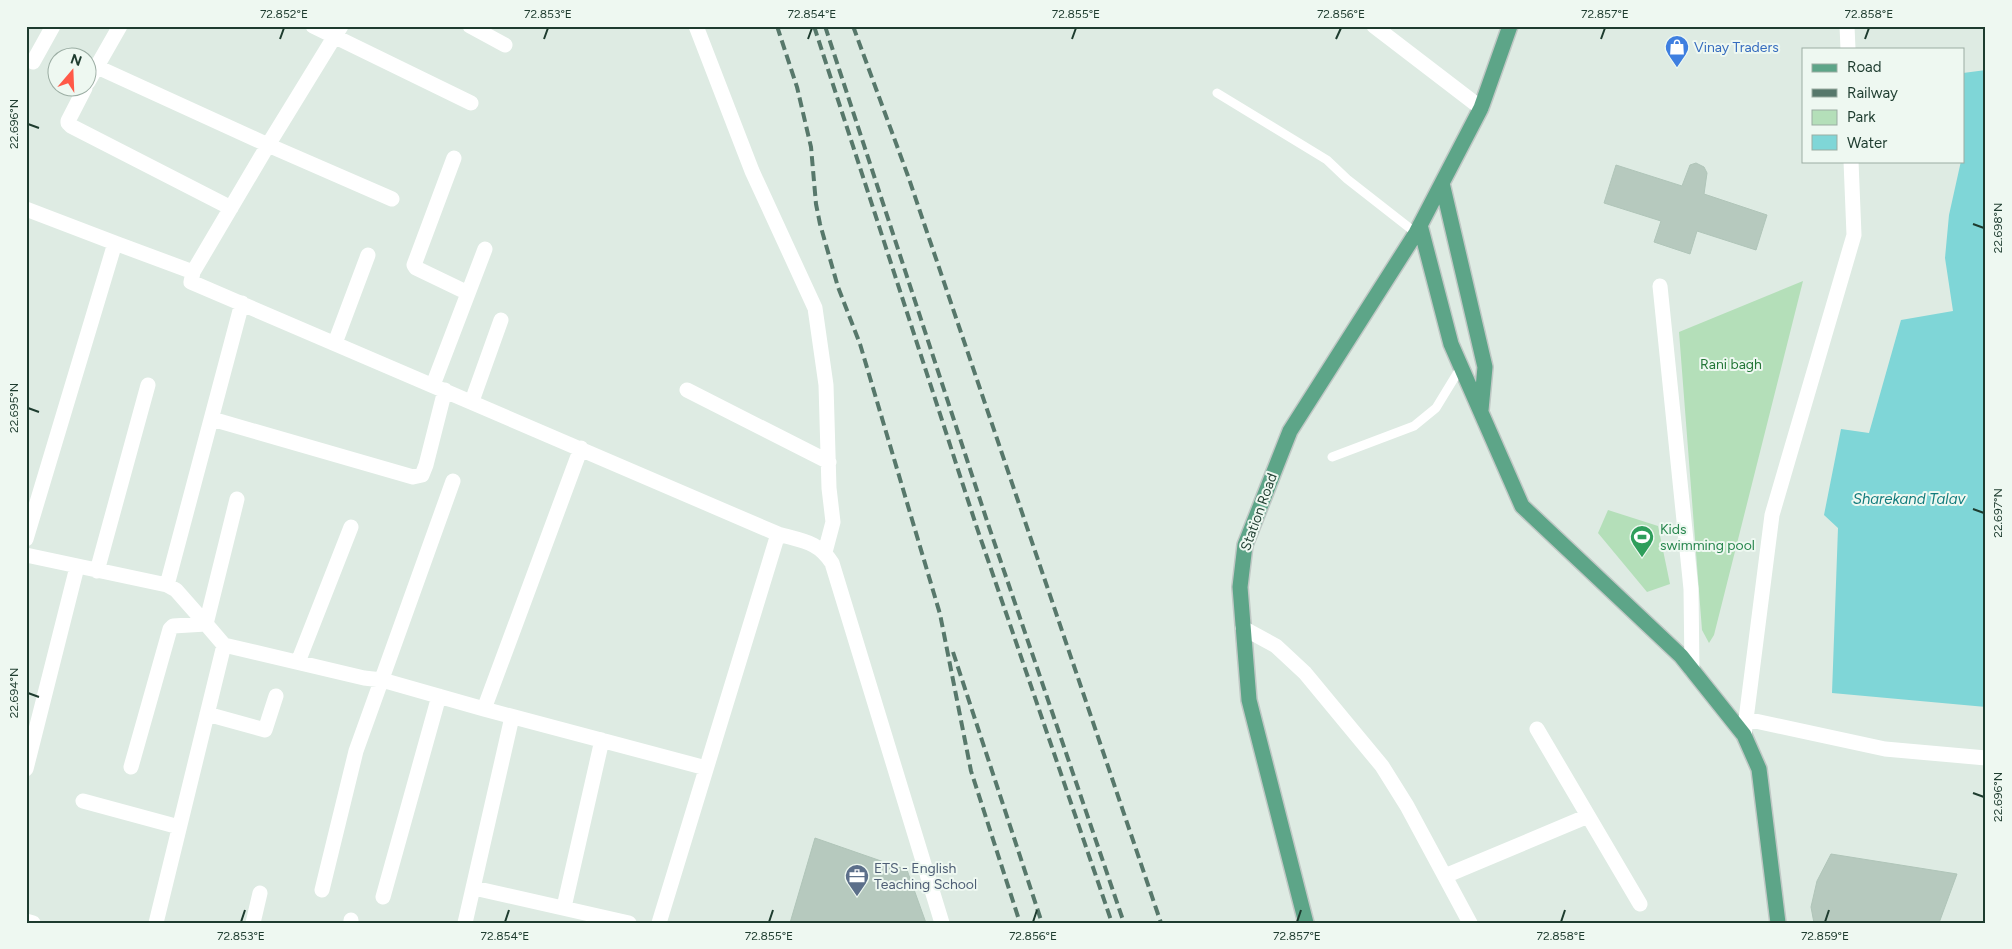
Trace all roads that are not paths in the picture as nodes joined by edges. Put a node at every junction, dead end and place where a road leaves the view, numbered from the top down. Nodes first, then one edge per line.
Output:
1 (53, 26) edge
2 (120, 26) edge
3 (313, 26) edge
4 (470, 26) edge
5 (696, 26) edge
6 (1374, 26) edge
7 (1510, 26) edge
8 (1847, 26) edge
9 (338, 31) edge
10 (505, 45) dead end
11 (1848, 48) edge
12 (98, 61) edge
13 (33, 62) dead end
14 (98, 67) edge
15 (1217, 93) dead end
16 (80, 98) edge
17 (471, 103) dead end
18 (1481, 108) junction
19 (268, 145) junction
20 (454, 158) dead end
21 (1852, 162) edge
22 (1442, 183) junction
23 (392, 199) dead end
24 (231, 208) junction
25 (26, 209) edge
26 (1418, 229) junction
27 (115, 243) junction
28 (485, 249) dead end
29 (368, 255) dead end
30 (193, 272) junction
31 (1660, 286) dead end
32 (468, 292) junction
33 (242, 303) junction
34 (501, 320) dead end
35 (335, 343) junction
36 (1461, 367) junction
37 (148, 385) dead end
38 (439, 387) junction
39 (686, 390) dead end
40 (472, 401) junction
41 (1480, 411) junction
42 (212, 420) junction
43 (581, 448) junction
44 (1332, 457) dead end
45 (829, 462) junction
46 (452, 481) dead end
47 (237, 499) dead end
48 (31, 503) edge
49 (351, 527) dead end
50 (778, 534) junction
51 (26, 539) edge
52 (825, 552) junction
53 (26, 555) edge
54 (77, 567) junction
55 (96, 571) junction
56 (168, 585) junction
57 (206, 624) junction
58 (1243, 628) junction
59 (224, 644) junction
60 (298, 662) junction
61 (1692, 670) junction
62 (382, 680) junction
63 (276, 696) dead end
64 (439, 696) junction
65 (484, 709) junction
66 (207, 714) junction
67 (512, 716) junction
68 (1746, 719) junction
69 (1537, 729) dead end
70 (1744, 735) junction
71 (602, 740) junction
72 (1986, 758) edge
73 (130, 767) dead end
74 (706, 768) junction
75 (26, 769) edge
76 (83, 801) dead end
77 (1588, 816) junction
78 (180, 827) junction
79 (1445, 876) junction
80 (474, 888) junction
81 (322, 890) dead end
82 (260, 893) dead end
83 (383, 897) dead end
84 (1640, 904) dead end
85 (564, 907) junction
86 (26, 921) edge
87 (33, 923) edge
88 (156, 923) edge
89 (253, 923) edge
90 (465, 923) edge
91 (629, 923) edge
92 (659, 923) edge
93 (942, 923) edge
94 (1306, 923) edge
95 (1470, 923) edge
96 (1778, 923) edge

1 - 13 street
2 - 12 street
3 - 9 street
4 - 10 street
5 - 45 street
6 - 18 street
7 - 18 main road, Station Road
8 - 11 street
9 - 17 street
9 - 19 street
14 - 19 street
15 - 26 lane
16 - 24 street
18 - 22 main road, Station Road
19 - 23 street
19 - 24 street
20 - 32 street
21 - 68 street
22 - 26 main road, Station Road
22 - 41 main road
24 - 30 street
25 - 27 street
26 - 36 main road
26 - 58 main road, Station Road
27 - 30 street
27 - 48 street
28 - 32 street
29 - 35 street
30 - 33 street
31 - 61 street
32 - 38 street
33 - 35 street
33 - 42 street
34 - 40 street
35 - 38 street
36 - 41 main road
36 - 44 lane
37 - 55 street
38 - 40 street
38 - 42 street
39 - 45 street
40 - 43 street
41 - 61 main road
42 - 56 street
43 - 50 street
43 - 65 street
45 - 52 street
46 - 62 street
47 - 57 street
48 - 51 street
49 - 60 street
50 - 52 street
50 - 74 street
52 - 93 street
53 - 54 street
54 - 55 street
54 - 75 street
55 - 56 street
56 - 57 street
57 - 59 street
57 - 73 street
58 - 79 street
58 - 94 main road, Station Road
59 - 60 street
59 - 66 street
60 - 62 street
61 - 70 main road
62 - 64 street
62 - 81 street
63 - 66 street
64 - 65 street
64 - 83 street
65 - 67 street
66 - 78 street
67 - 71 street
67 - 80 street
68 - 70 street
68 - 72 street
69 - 77 street
70 - 96 main road
71 - 74 street
71 - 85 street
74 - 92 street
76 - 78 street
77 - 79 street
77 - 84 street
78 - 88 street
79 - 95 street
80 - 85 street
80 - 90 street
82 - 89 street
85 - 91 street
86 - 87 street

